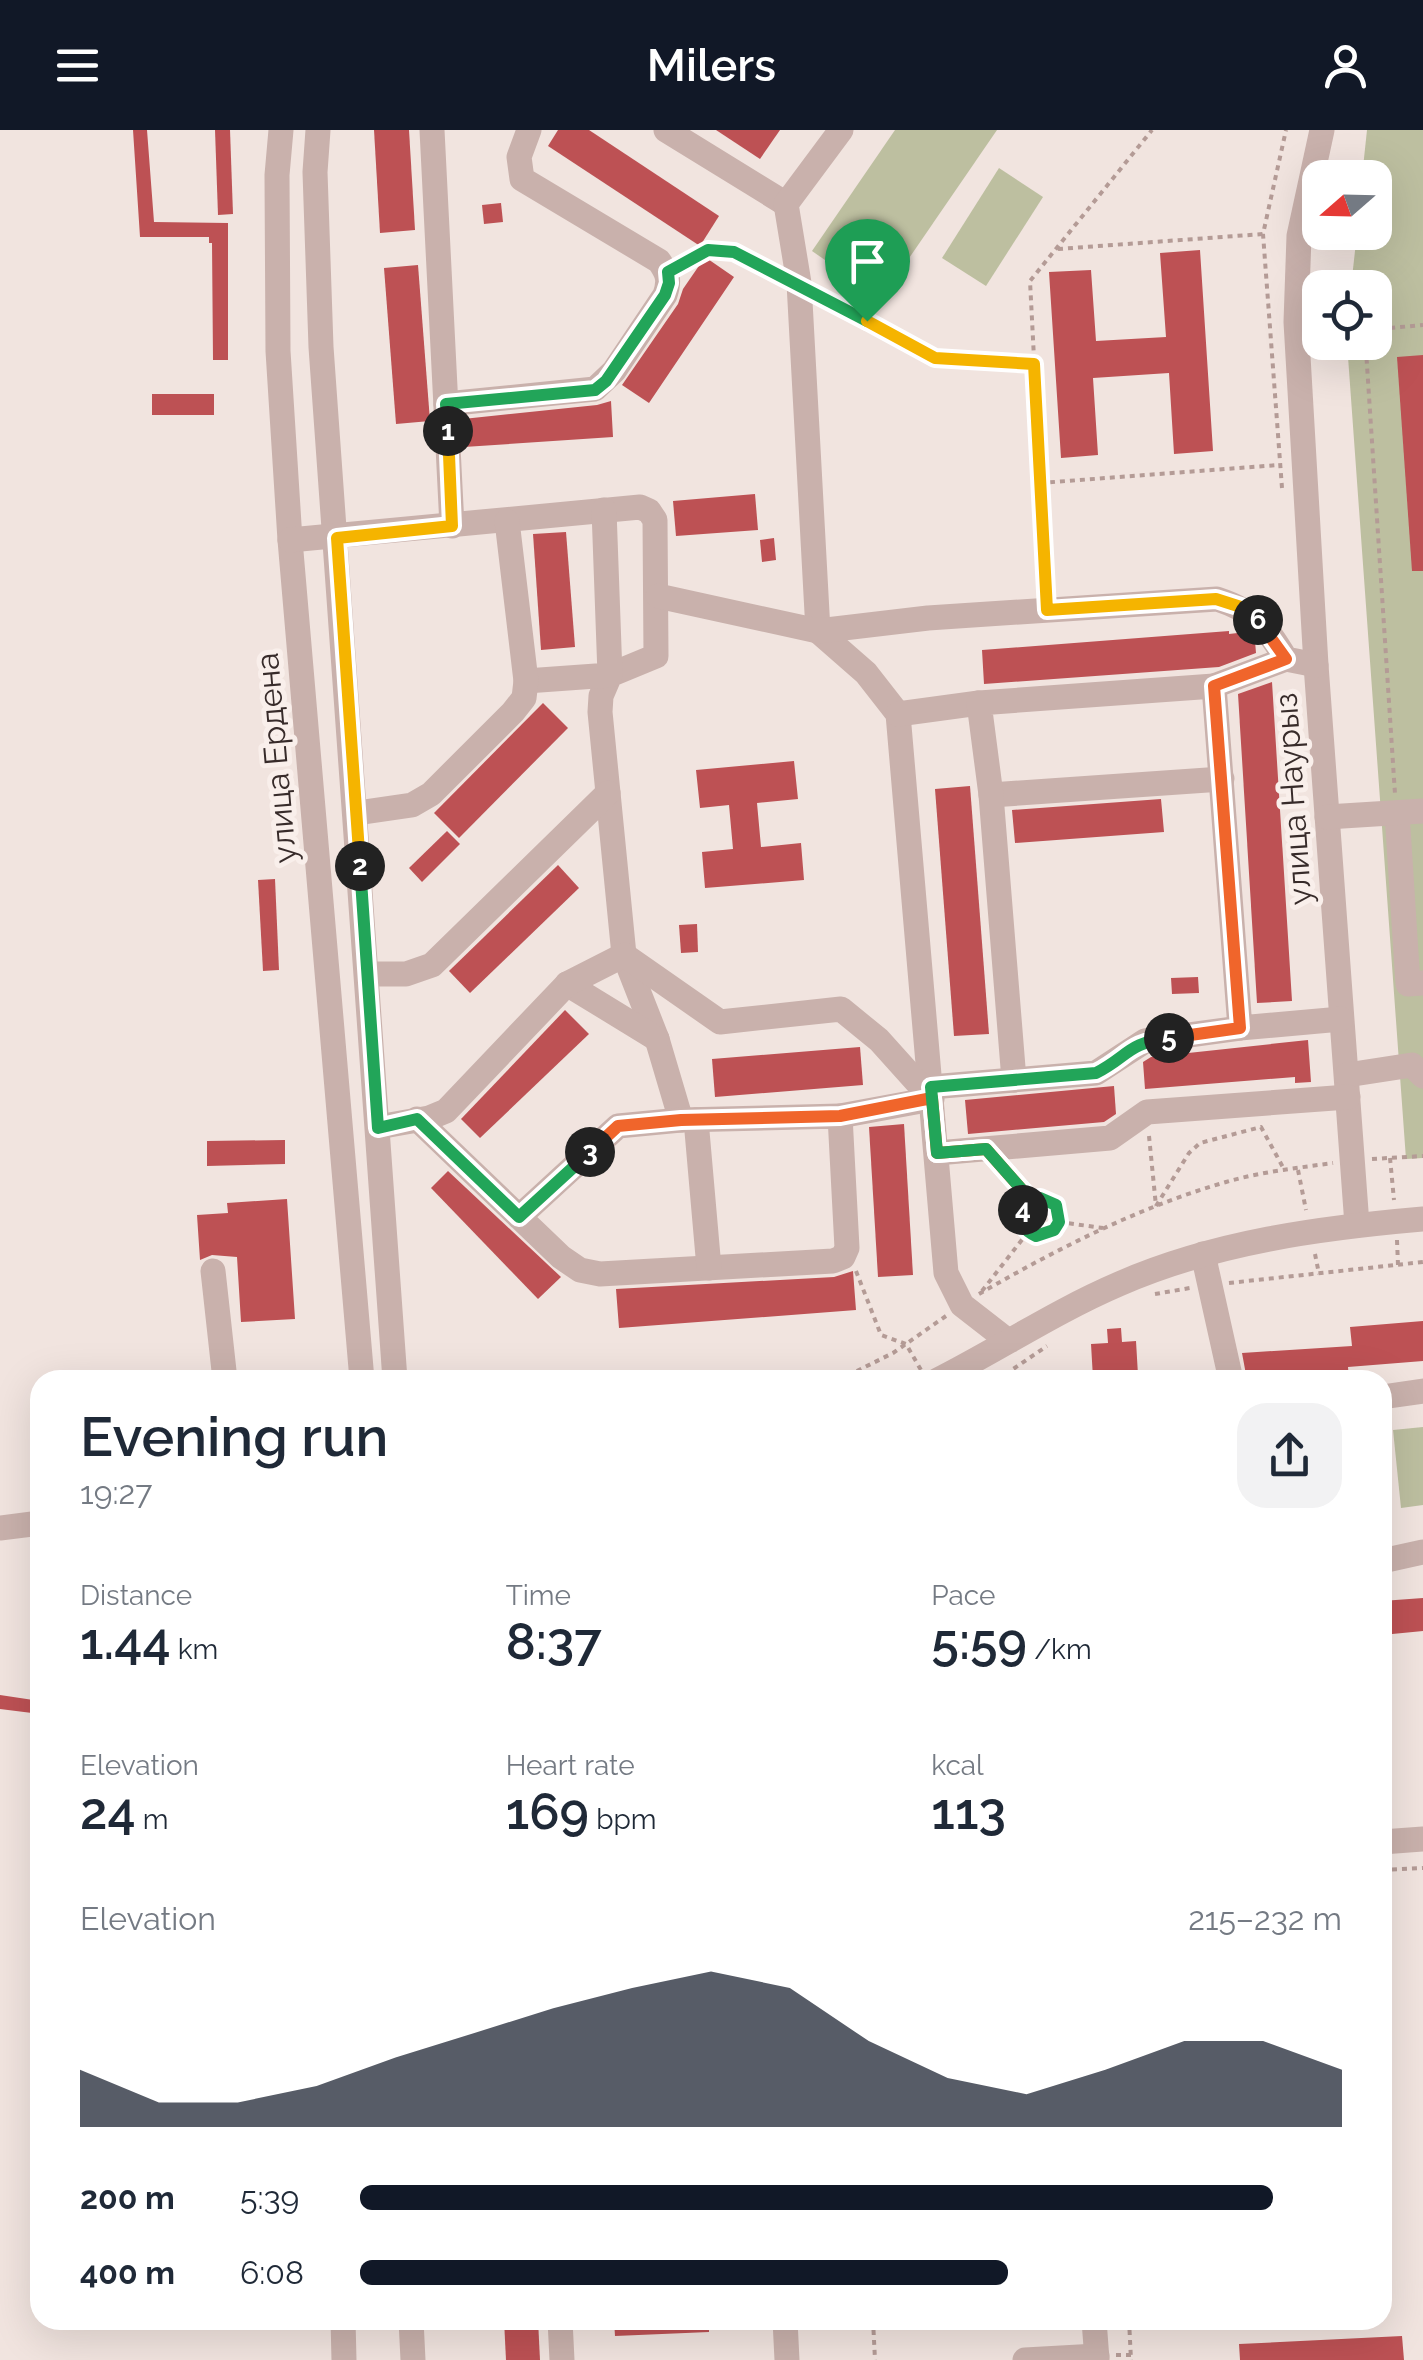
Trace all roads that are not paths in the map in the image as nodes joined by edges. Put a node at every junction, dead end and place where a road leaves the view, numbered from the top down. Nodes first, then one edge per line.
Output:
1 (281, 130) edge
2 (318, 130) edge
3 (432, 130) edge
4 (528, 130) edge
5 (666, 130) edge
6 (841, 130) edge
7 (1322, 130) edge
8 (786, 204) junction
9 (446, 404) junction
10 (604, 510) junction
11 (506, 521) junction
12 (452, 526) junction
13 (337, 538) junction
14 (290, 540) junction
15 (658, 596) junction
16 (818, 631) junction
17 (1286, 659) junction
18 (1316, 665) junction
19 (610, 676) junction
20 (526, 681) junction
21 (1214, 686) junction
22 (979, 703) junction
23 (898, 714) junction
24 (1222, 779) junction
25 (608, 793) junction
26 (991, 795) junction
27 (1396, 812) junction
28 (1423, 812) edge
29 (357, 814) junction
30 (1327, 816) junction
31 (624, 955) junction
32 (367, 974) junction
33 (567, 984) junction
34 (1423, 984) edge
35 (1342, 1019) junction
36 (1240, 1028) junction
37 (657, 1038) junction
38 (1423, 1076) edge
39 (1014, 1080) junction
40 (1348, 1086) junction
41 (932, 1093) junction
42 (840, 1116) junction
43 (417, 1119) junction
44 (688, 1120) junction
45 (378, 1128) junction
46 (937, 1153) junction
47 (519, 1217) junction
48 (1423, 1219) edge
49 (1357, 1225) junction
50 (1203, 1254) junction
51 (709, 1268) junction
52 (213, 1270) dead end
53 (1007, 1340) junction
54 (224, 1370) edge
55 (361, 1370) edge
56 (394, 1370) edge
57 (968, 1370) edge
58 (1229, 1370) edge
59 (1423, 1391) edge
60 (1392, 1396) edge
61 (30, 1524) edge
62 (0, 1528) edge
63 (1423, 1552) edge
64 (1392, 1560) edge
65 (1423, 1839) edge
66 (1392, 1841) edge
67 (344, 2330) edge
68 (412, 2330) edge
69 (560, 2330) edge
70 (786, 2330) edge
71 (1095, 2330) edge
72 (1097, 2358) edge
73 (344, 2360) edge
74 (413, 2360) edge
75 (562, 2360) edge
76 (787, 2360) edge
77 (1024, 2360) edge

1 - 14 street, улица Ердена
2 - 13 street
3 - 9 street
4 - 9 street
5 - 8 street
6 - 8 street
7 - 18 street, улица Наурыз
8 - 16 street
9 - 12 street
10 - 11 street
10 - 15 street
10 - 19 street
11 - 12 street
11 - 20 street
12 - 13 street
13 - 14 street
13 - 29 street
14 - 55 street, улица Ердена
15 - 16 street
15 - 19 street
16 - 17 street
16 - 23 street
17 - 18 street
17 - 21 street
18 - 30 street, улица Наурыз
19 - 20 street
19 - 25 street
20 - 29 street
21 - 22 street
21 - 24 street
22 - 23 street
22 - 26 street
23 - 41 street
24 - 26 street
24 - 36 street
25 - 31 street
25 - 32 street
26 - 39 street
27 - 28 street
27 - 30 street
27 - 34 street
29 - 32 street
30 - 35 street, улица Наурыз
31 - 33 street
31 - 37 street
31 - 41 street
32 - 45 street
33 - 37 street
33 - 43 street
35 - 36 street
35 - 40 street, улица Наурыз
36 - 39 street
37 - 44 street
38 - 40 street
39 - 41 street
40 - 46 street
40 - 49 street, улица Наурыз
41 - 42 street
41 - 46 street
42 - 44 street
42 - 51 street
43 - 45 street
43 - 47 street
44 - 47 street
44 - 51 street
45 - 56 street
46 - 53 street
47 - 51 street
48 - 49 street
49 - 50 street
50 - 53 street
50 - 58 street
52 - 54 street
53 - 57 street
59 - 60 street
61 - 62 street
63 - 64 street
65 - 66 street
67 - 73 street
68 - 74 street
69 - 75 street
70 - 76 street
71 - 72 street
72 - 77 street

